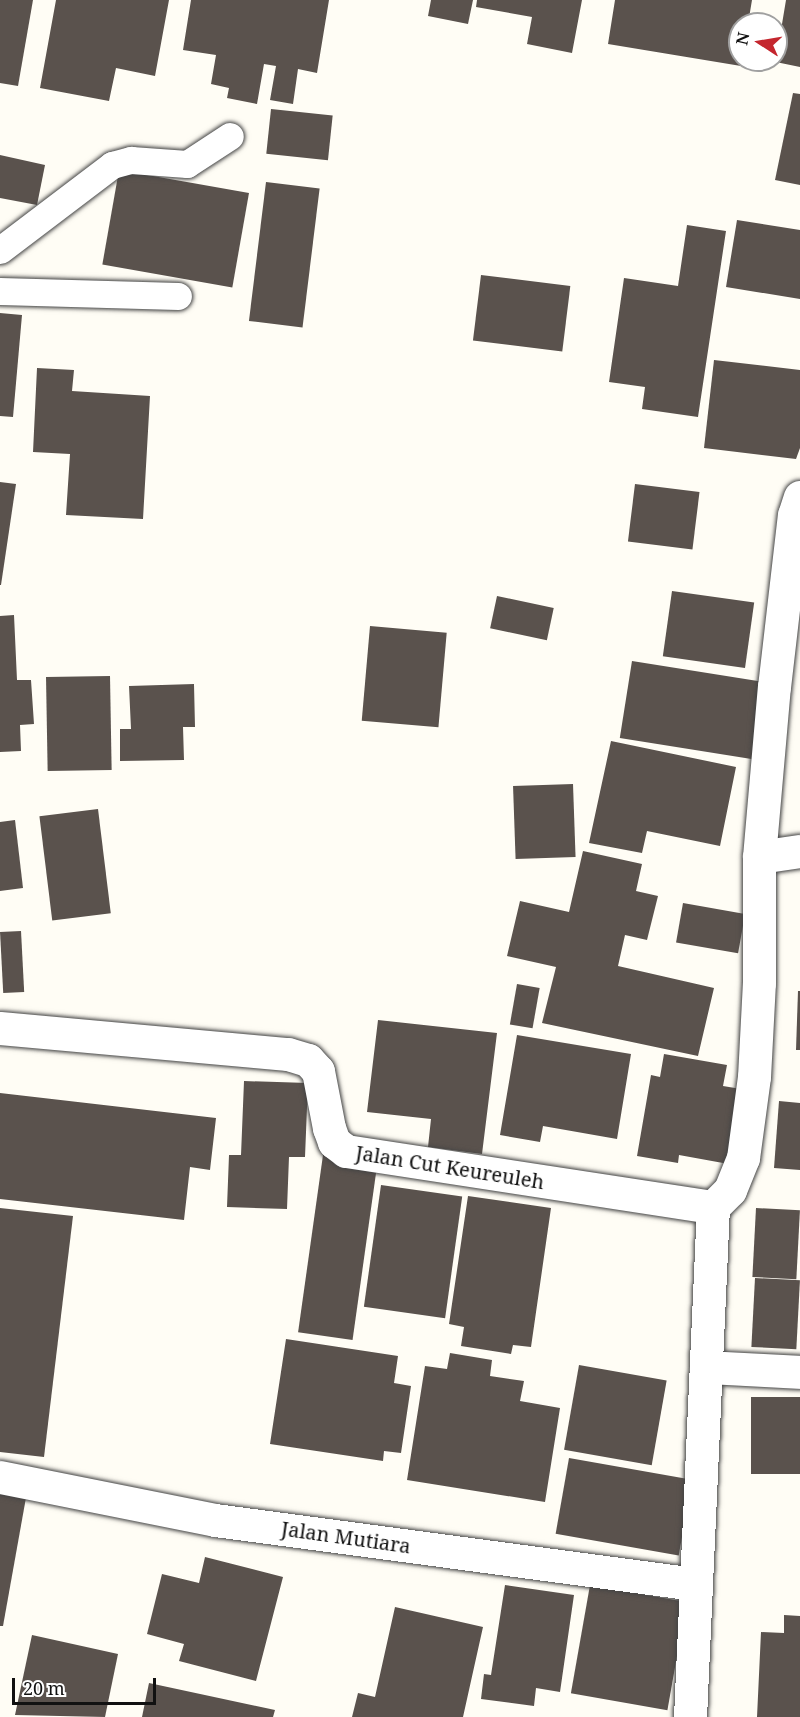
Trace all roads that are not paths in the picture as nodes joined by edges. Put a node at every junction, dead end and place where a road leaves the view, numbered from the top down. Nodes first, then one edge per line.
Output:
1 (230, 136) dead end
2 (0, 249) edge
3 (0, 291) edge
4 (178, 296) dead end
5 (800, 497) edge
6 (800, 851) edge
7 (759, 857) junction
8 (0, 1028) edge
9 (713, 1207) junction
10 (706, 1366) junction
11 (800, 1372) edge
12 (0, 1477) edge
13 (695, 1584) junction
14 (690, 1717) edge

1 - 2 lane
3 - 4 lane
5 - 7 street
6 - 7 street
7 - 9 street
8 - 9 street, Jalan Cut Keureuleh
9 - 10 street
10 - 11 street
10 - 13 street
12 - 13 street, Jalan Mutiara
13 - 14 street

